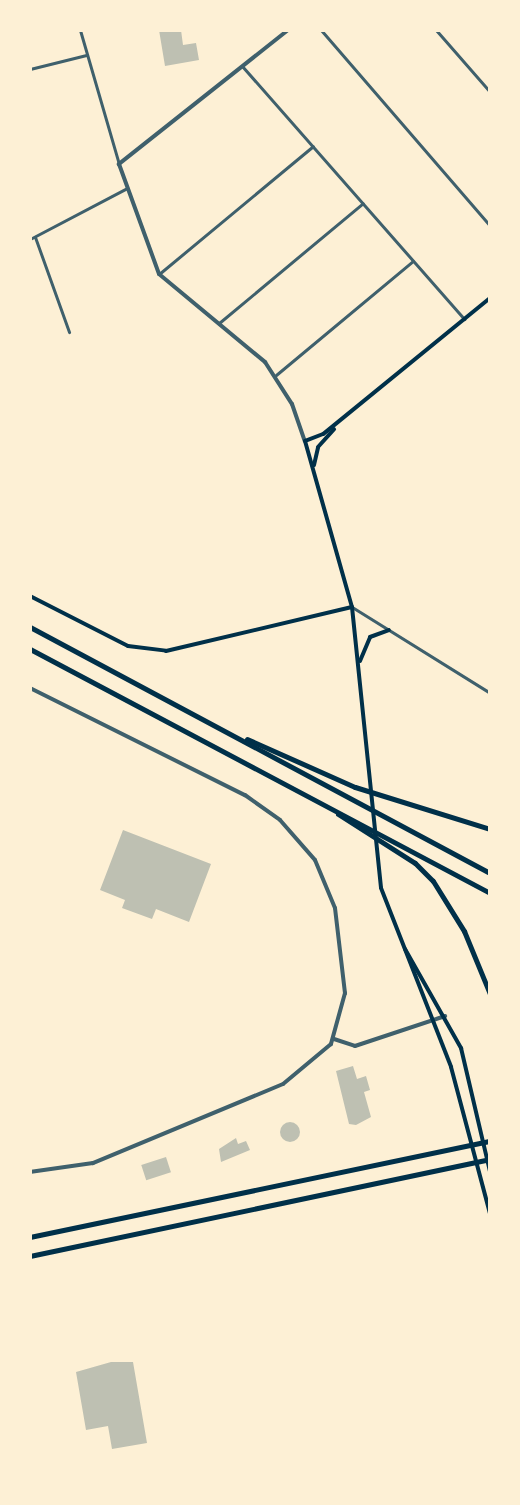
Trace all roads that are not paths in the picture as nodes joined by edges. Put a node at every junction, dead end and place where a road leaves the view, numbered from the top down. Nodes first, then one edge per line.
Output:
1 (80, 30) edge
2 (288, 30) edge
3 (321, 30) edge
4 (436, 30) edge
5 (86, 55) junction
6 (243, 66) junction
7 (30, 69) edge
8 (490, 92) edge
9 (313, 146) junction
10 (119, 164) junction
11 (127, 188) junction
12 (363, 203) junction
13 (490, 226) edge
14 (35, 237) junction
15 (30, 239) edge
16 (413, 261) junction
17 (159, 274) junction
18 (490, 298) edge
19 (464, 319) junction
20 (219, 323) junction
21 (69, 332) dead end
22 (276, 375) junction
23 (341, 420) junction
24 (305, 441) junction
25 (313, 469) junction
26 (30, 596) edge
27 (352, 608) junction
28 (30, 627) edge
29 (389, 630) junction
30 (30, 649) edge
31 (359, 664) junction
32 (30, 688) edge
33 (490, 693) edge
34 (212, 724) junction
35 (330, 807) junction
36 (490, 830) edge
37 (490, 873) edge
38 (490, 893) edge
39 (400, 943) junction
40 (490, 994) edge
41 (446, 1016) junction
42 (433, 1023) junction
43 (334, 1039) junction
44 (490, 1141) edge
45 (482, 1143) junction
46 (468, 1146) junction
47 (488, 1160) edge
48 (472, 1164) junction
49 (30, 1172) edge
50 (490, 1172) edge
51 (490, 1214) edge
52 (30, 1237) edge
53 (30, 1256) edge

1 - 5 street
2 - 6 street
3 - 13 street
4 - 8 street
5 - 7 street
5 - 10 street
6 - 9 street
6 - 10 street
9 - 12 street
9 - 17 street
10 - 11 street
11 - 14 street
11 - 17 street
12 - 16 street
12 - 20 street
14 - 15 street
14 - 21 street
16 - 19 street
16 - 22 street
17 - 20 street
18 - 19 main road
19 - 23 main road
20 - 22 street
22 - 24 street
23 - 24 main road
23 - 25 main road
24 - 25 main road
25 - 27 main road
26 - 27 main road
27 - 29 street
27 - 31 main road
28 - 34 highway
29 - 31 main road
29 - 33 street
30 - 35 highway
31 - 39 main road
32 - 43 street
34 - 36 highway
34 - 37 highway
35 - 38 highway
35 - 40 highway
39 - 41 main road
39 - 42 main road
41 - 42 street
41 - 45 main road
42 - 43 street
42 - 46 main road
43 - 49 street
44 - 45 main road
45 - 46 main road
45 - 47 main road
46 - 48 main road
46 - 52 main road
47 - 48 main road
47 - 50 main road
48 - 51 main road
48 - 53 main road

